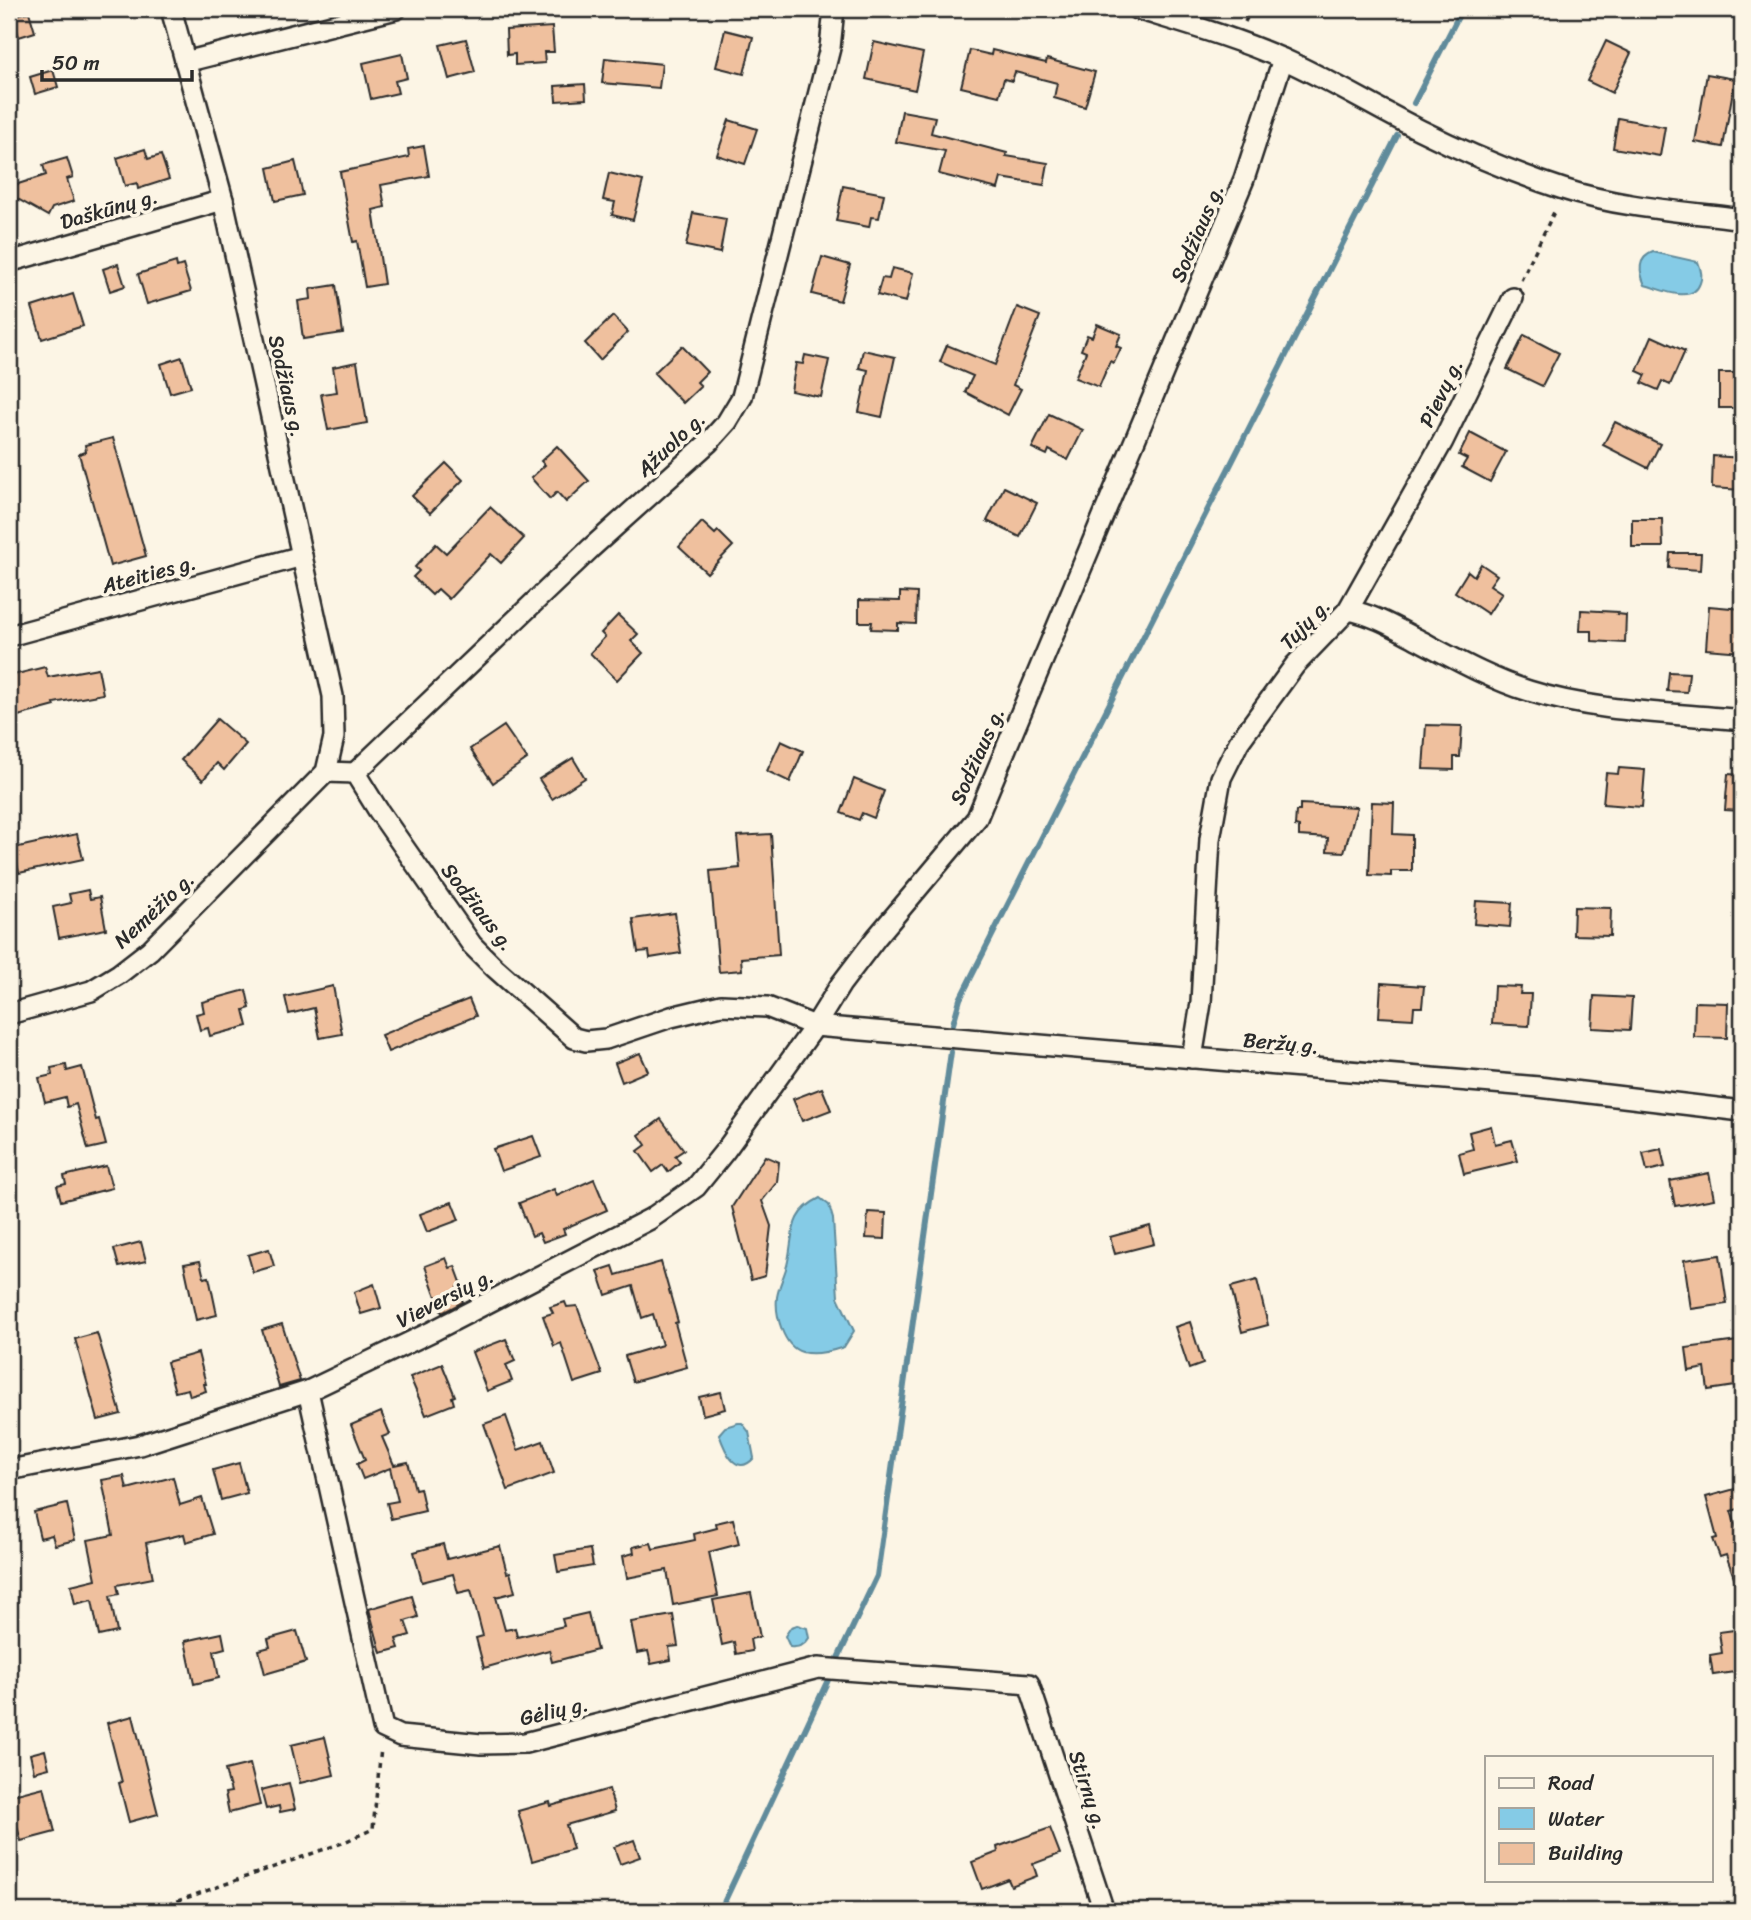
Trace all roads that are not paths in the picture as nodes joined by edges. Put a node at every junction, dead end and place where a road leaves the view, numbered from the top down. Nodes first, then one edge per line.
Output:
1 (171, 9) edge
2 (396, 9) edge
3 (834, 9) edge
4 (1137, 9) edge
5 (1283, 59) junction
6 (185, 62) junction
7 (223, 200) junction
8 (1742, 217) edge
9 (9, 262) edge
10 (1513, 298) road end
11 (302, 556) junction
12 (1348, 610) junction
13 (9, 636) edge
14 (1742, 720) edge
15 (326, 772) junction
16 (355, 774) junction
17 (9, 1014) edge
18 (815, 1026) junction
19 (1192, 1058) junction
20 (1742, 1111) edge
21 (308, 1391) junction
22 (9, 1470) edge
23 (1028, 1684) joint
24 (1104, 1911) edge

1 - 6 street, Sodžiaus g.
2 - 6 street
3 - 16 street, Ąžuolo g.
4 - 5 street
5 - 8 street
5 - 18 street, Sodžiaus g.
6 - 7 street, Sodžiaus g.
7 - 9 street, Daškūnų g.
7 - 11 street, Sodžiaus g.
10 - 12 street, Pievų g.
11 - 13 street, Ateities g.
11 - 15 street, Sodžiaus g.
12 - 14 street, Tujų g.
12 - 19 street, Tujų g.
15 - 16 street
15 - 17 street, Nemėžio g.
16 - 18 street, Sodžiaus g.
18 - 19 street, Beržų g.
18 - 21 street, Vieversių g.
19 - 20 street, Beržų g.
21 - 22 street, Vieversių g.
21 - 23 street, Gėlių g.
23 - 24 street, Stirnų g.

